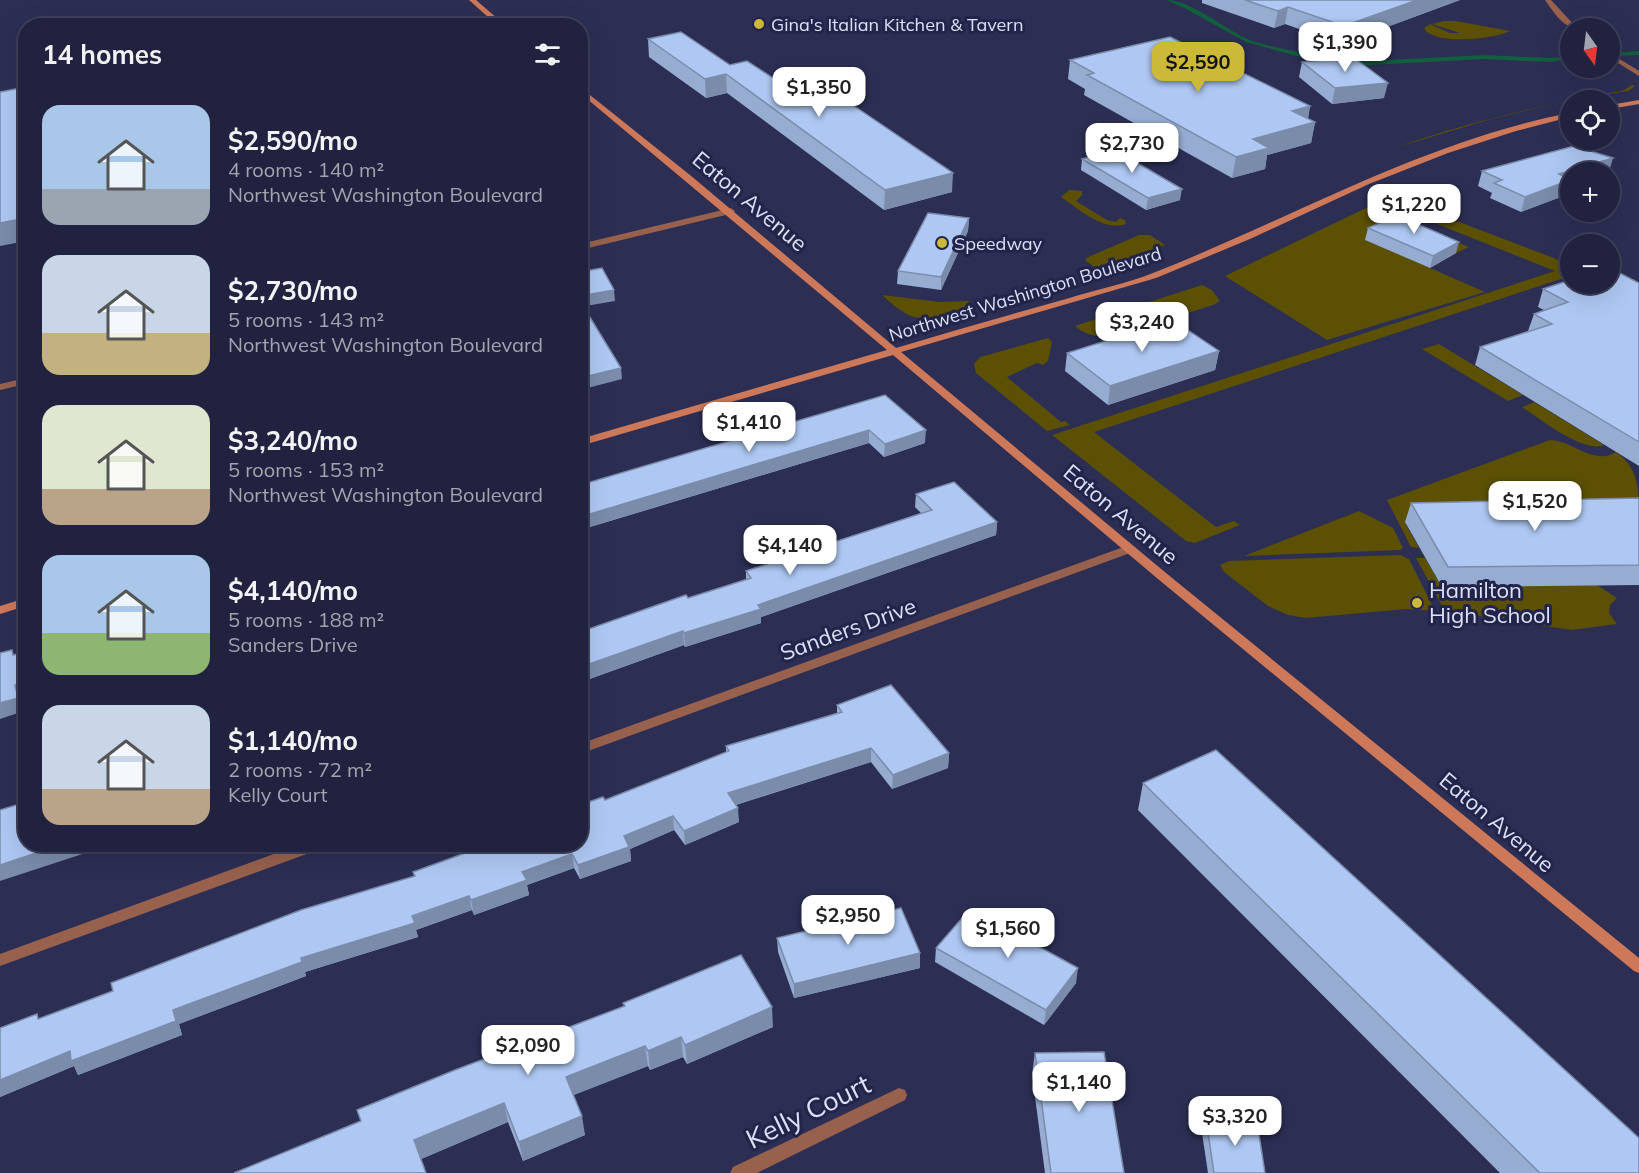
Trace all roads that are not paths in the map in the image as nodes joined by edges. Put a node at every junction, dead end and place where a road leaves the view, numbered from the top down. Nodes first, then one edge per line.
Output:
1 (472, 0) edge
2 (1548, 0) edge
3 (493, 18) edge
4 (1563, 18) edge
5 (1620, 62) edge
6 (1639, 74) edge
7 (588, 95) edge
8 (1639, 102) edge
9 (1620, 105) edge
10 (1560, 118) edge
11 (731, 211) junction
12 (588, 245) edge
13 (895, 353) junction
14 (18, 383) edge
15 (0, 387) edge
16 (588, 441) edge
17 (1129, 549) junction
18 (18, 604) edge
19 (0, 610) edge
20 (588, 746) edge
21 (296, 852) edge
22 (0, 960) edge
23 (1639, 967) edge
24 (899, 1095) dead end
25 (739, 1173) edge

1 - 3 main road
2 - 4 street
5 - 6 street
7 - 11 main road, Eaton Avenue
8 - 9 main road
10 - 13 main road, Northwest Washington Boulevard
11 - 12 street
11 - 13 main road, Eaton Avenue
13 - 16 main road, Northwest Washington Boulevard
13 - 17 main road, Eaton Avenue
14 - 15 street
17 - 20 street, Sanders Drive
17 - 23 main road, Eaton Avenue
18 - 19 main road
21 - 22 street
24 - 25 street, Kelly Court

